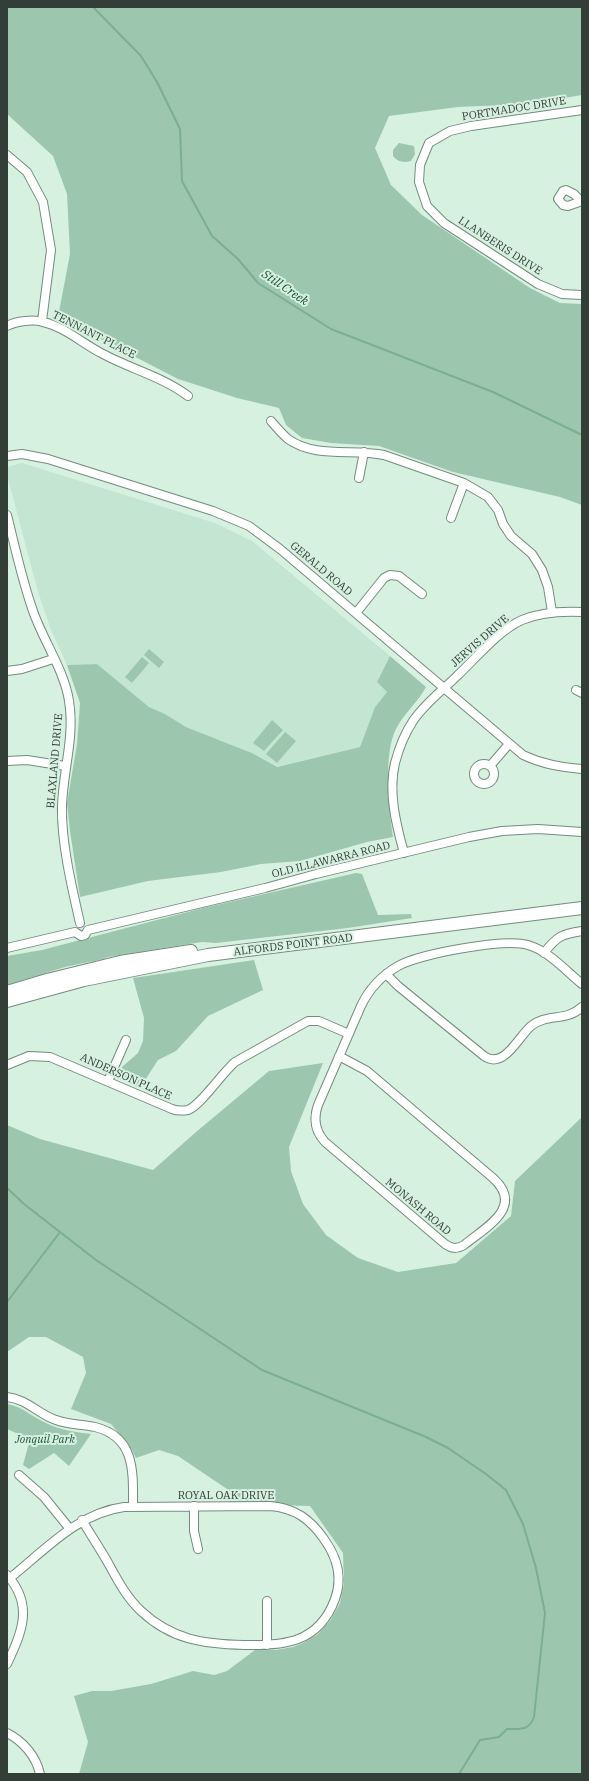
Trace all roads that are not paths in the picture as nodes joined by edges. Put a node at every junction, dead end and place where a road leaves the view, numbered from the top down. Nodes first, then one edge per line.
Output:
1 (582, 110) edge
2 (7, 155) edge
3 (421, 193) joint
4 (582, 295) edge
5 (42, 321) junction
6 (7, 326) edge
7 (188, 396) dead end
8 (271, 422) dead end
9 (364, 452) junction
10 (7, 456) edge
11 (359, 478) dead end
12 (464, 483) junction
13 (7, 515) edge
14 (451, 518) dead end
15 (422, 594) dead end
16 (552, 612) junction
17 (582, 612) edge
18 (356, 613) junction
19 (53, 659) junction
20 (7, 671) edge
21 (444, 689) junction
22 (509, 744) junction
23 (7, 761) edge
24 (65, 766) junction
25 (490, 766) dead end
26 (582, 769) edge
27 (582, 832) edge
28 (404, 852) junction
29 (582, 902) edge
30 (582, 908) edge
31 (80, 923) junction
32 (88, 930) junction
33 (582, 931) edge
34 (75, 932) junction
35 (7, 948) edge
36 (544, 953) junction
37 (386, 974) junction
38 (582, 984) edge
39 (7, 992) edge
40 (7, 1001) edge
41 (582, 1007) edge
42 (349, 1034) junction
43 (126, 1040) dead end
44 (339, 1056) junction
45 (7, 1065) edge
46 (108, 1081) junction
47 (7, 1397) edge
48 (19, 1475) dead end
49 (194, 1506) junction
50 (133, 1507) junction
51 (82, 1520) junction
52 (70, 1529) junction
53 (198, 1549) dead end
54 (9, 1576) edge
55 (267, 1602) dead end
56 (267, 1645) junction
57 (7, 1664) edge
58 (7, 1733) edge
59 (40, 1774) edge

1 - 3 street, PORTMADOC DRIVE
2 - 5 street
3 - 4 street, LLANBERIS DRIVE
5 - 6 street, TENNANT PLACE
5 - 7 street, TENNANT PLACE
8 - 9 street
9 - 11 street
9 - 12 street
10 - 18 street, GERALD ROAD
12 - 14 street
12 - 16 street
13 - 19 street, BLAXLAND DRIVE
15 - 18 street
16 - 17 street, JERVIS DRIVE
16 - 21 street, JERVIS DRIVE
18 - 21 street, GERALD ROAD
19 - 20 street
19 - 24 street, BLAXLAND DRIVE
21 - 22 street, GERALD ROAD
21 - 28 street, JERVIS DRIVE
22 - 25 street
22 - 26 street, GERALD ROAD
23 - 24 street
24 - 31 street, BLAXLAND DRIVE
27 - 28 street, OLD ILLAWARRA ROAD
28 - 32 street, OLD ILLAWARRA ROAD
29 - 39 highway, ALFORDS POINT ROAD
30 - 40 highway, ALFORDS POINT ROAD
31 - 32 street
31 - 34 street
32 - 34 street
33 - 36 street
34 - 35 street
36 - 37 street, MONASH ROAD
36 - 38 street, MONASH ROAD
37 - 41 street
37 - 42 street, MONASH ROAD
42 - 44 street, MONASH ROAD
42 - 46 street, ANDERSON PLACE
43 - 46 street
44 - 44 street, MONASH ROAD
45 - 46 street, ANDERSON PLACE
47 - 50 street
48 - 52 street
49 - 50 street, ROYAL OAK DRIVE
49 - 53 street
49 - 56 street, ROYAL OAK DRIVE
50 - 51 street, ROYAL OAK DRIVE
51 - 52 street, ROYAL OAK DRIVE
51 - 56 street, ROYAL OAK DRIVE
52 - 54 street, ROYAL OAK DRIVE
54 - 57 street
55 - 56 street
58 - 59 street

